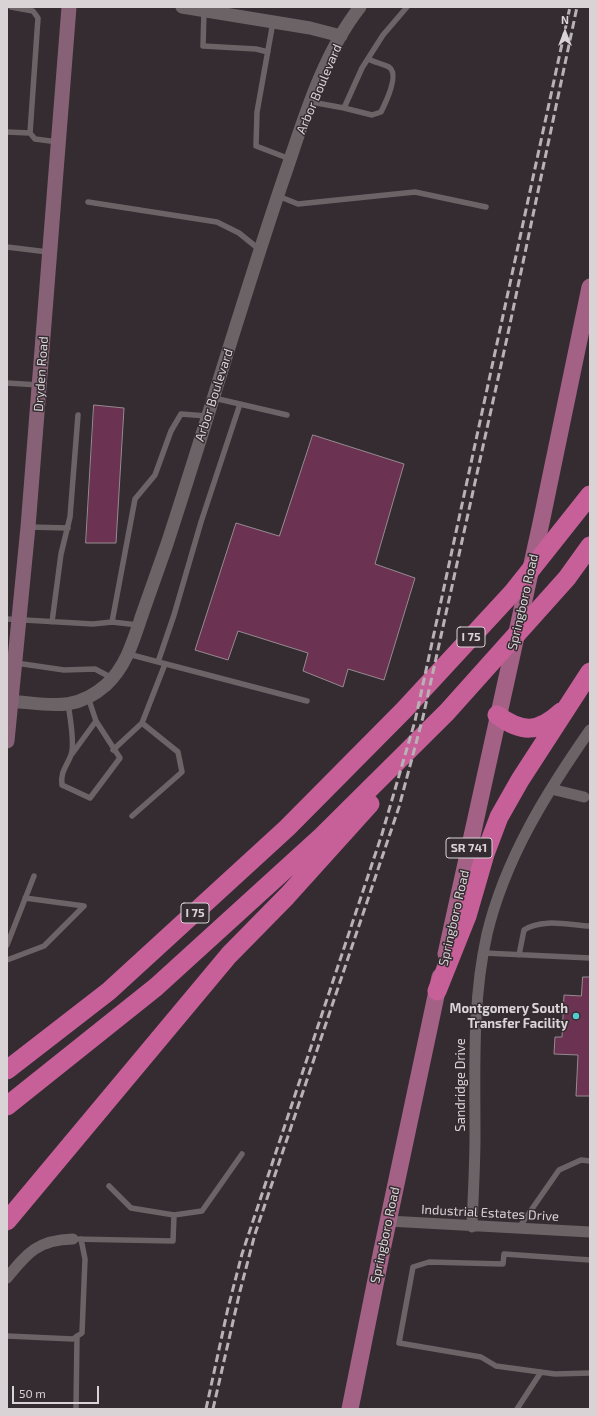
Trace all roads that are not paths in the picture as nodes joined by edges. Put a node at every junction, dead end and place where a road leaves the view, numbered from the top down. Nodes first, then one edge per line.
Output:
1 (11, 7) edge
2 (69, 7) edge
3 (182, 7) edge
4 (360, 7) edge
5 (406, 7) edge
6 (204, 11) junction
7 (273, 22) junction
8 (341, 36) junction
9 (268, 52) junction
10 (368, 60) junction
11 (311, 102) junction
12 (344, 108) junction
13 (7, 132) edge
14 (30, 133) junction
15 (58, 142) junction
16 (291, 159) junction
17 (278, 196) junction
18 (88, 202) dead end
19 (486, 207) dead end
20 (7, 246) edge
21 (260, 250) junction
22 (50, 252) junction
23 (590, 287) edge
24 (7, 383) edge
25 (40, 385) junction
26 (213, 398) junction
27 (240, 404) junction
28 (78, 415) dead end
29 (287, 415) dead end
30 (208, 416) junction
31 (590, 495) edge
32 (28, 527) junction
33 (68, 528) junction
34 (590, 546) edge
35 (13, 619) edge
36 (52, 622) junction
37 (112, 622) junction
38 (139, 625) junction
39 (128, 654) junction
40 (158, 662) junction
41 (15, 663) junction
42 (165, 664) junction
43 (590, 672) edge
44 (113, 678) junction
45 (88, 697) junction
46 (9, 701) edge
47 (306, 701) dead end
48 (571, 702) junction
49 (68, 704) junction
50 (447, 712) junction
51 (497, 715) junction
52 (96, 721) junction
53 (142, 723) junction
54 (590, 730) edge
55 (7, 738) edge
56 (113, 750) junction
57 (72, 754) junction
58 (550, 789) junction
59 (584, 797) dead end
60 (132, 816) dead end
61 (34, 876) dead end
62 (26, 898) junction
63 (590, 926) edge
64 (7, 946) edge
65 (484, 953) junction
66 (519, 955) junction
67 (590, 958) edge
68 (7, 960) edge
69 (437, 991) junction
70 (7, 1070) edge
71 (7, 1106) edge
72 (242, 1154) dead end
73 (590, 1161) edge
74 (109, 1186) dead end
75 (174, 1215) junction
76 (7, 1221) edge
77 (388, 1221) junction
78 (472, 1227) junction
79 (517, 1229) junction
80 (590, 1232) edge
81 (77, 1239) junction
82 (590, 1260) edge
83 (7, 1278) edge
84 (7, 1336) edge
85 (77, 1336) junction
86 (541, 1372) junction
87 (590, 1373) edge
88 (76, 1409) edge
89 (350, 1409) edge
90 (517, 1409) edge

1 - 14 lane
2 - 15 main road, Dryden Road
3 - 6 street
4 - 8 street, Arbor Boulevard
5 - 10 lane
6 - 7 street
6 - 9 lane
7 - 8 street
7 - 9 lane
8 - 11 street, Arbor Boulevard
9 - 16 lane
10 - 12 lane
10 - 12 lane
11 - 12 lane
11 - 16 street, Arbor Boulevard
13 - 14 lane
14 - 15 lane
15 - 22 main road, Dryden Road
16 - 17 street, Arbor Boulevard
17 - 19 lane
17 - 21 street, Arbor Boulevard
18 - 21 lane
20 - 22 lane
21 - 26 street, Arbor Boulevard
22 - 25 main road, Dryden Road
23 - 51 main road, Springboro Road / SR 741
24 - 25 lane
25 - 32 main road, Dryden Road
26 - 27 lane
26 - 30 street, Arbor Boulevard
27 - 29 lane
27 - 40 lane
28 - 33 lane
30 - 37 lane
30 - 38 street, Arbor Boulevard
31 - 70 highway, I 75
32 - 33 lane
32 - 35 main road, Dryden Road
33 - 36 lane
34 - 50 highway, I 75
35 - 36 lane
35 - 41 main road, Dryden Road
36 - 37 lane
37 - 38 lane
38 - 39 street, Arbor Boulevard
39 - 40 lane
39 - 44 street, Arbor Boulevard
40 - 42 lane
41 - 44 lane
41 - 46 main road, Dryden Road
42 - 47 lane
42 - 53 lane
43 - 48 highway
44 - 45 street, Arbor Boulevard
45 - 49 street, Arbor Boulevard
45 - 52 lane
46 - 49 street, Arbor Boulevard
46 - 55 main road, Dryden Road
48 - 51 highway
48 - 69 highway
49 - 57 lane
50 - 71 highway, I 75
50 - 76 highway
51 - 69 main road, Springboro Road / SR 741
52 - 56 lane
52 - 57 lane
53 - 56 lane
53 - 60 lane
54 - 58 street, Sandridge Drive
56 - 57 lane
58 - 59 street
58 - 65 street, Sandridge Drive
61 - 62 lane
62 - 64 lane
62 - 68 lane
63 - 66 lane
65 - 66 lane
65 - 78 street, Sandridge Drive
66 - 67 lane
69 - 77 main road, Springboro Road / SR 741
72 - 75 lane
73 - 79 lane
74 - 75 lane
75 - 81 lane
77 - 78 street, Industrial Estates Drive
77 - 89 main road, Springboro Road / SR 741
78 - 79 street, Industrial Estates Drive
79 - 80 street, Industrial Estates Drive
81 - 83 street
81 - 85 lane
82 - 86 lane
84 - 85 lane
85 - 88 lane
86 - 87 lane
86 - 90 lane

